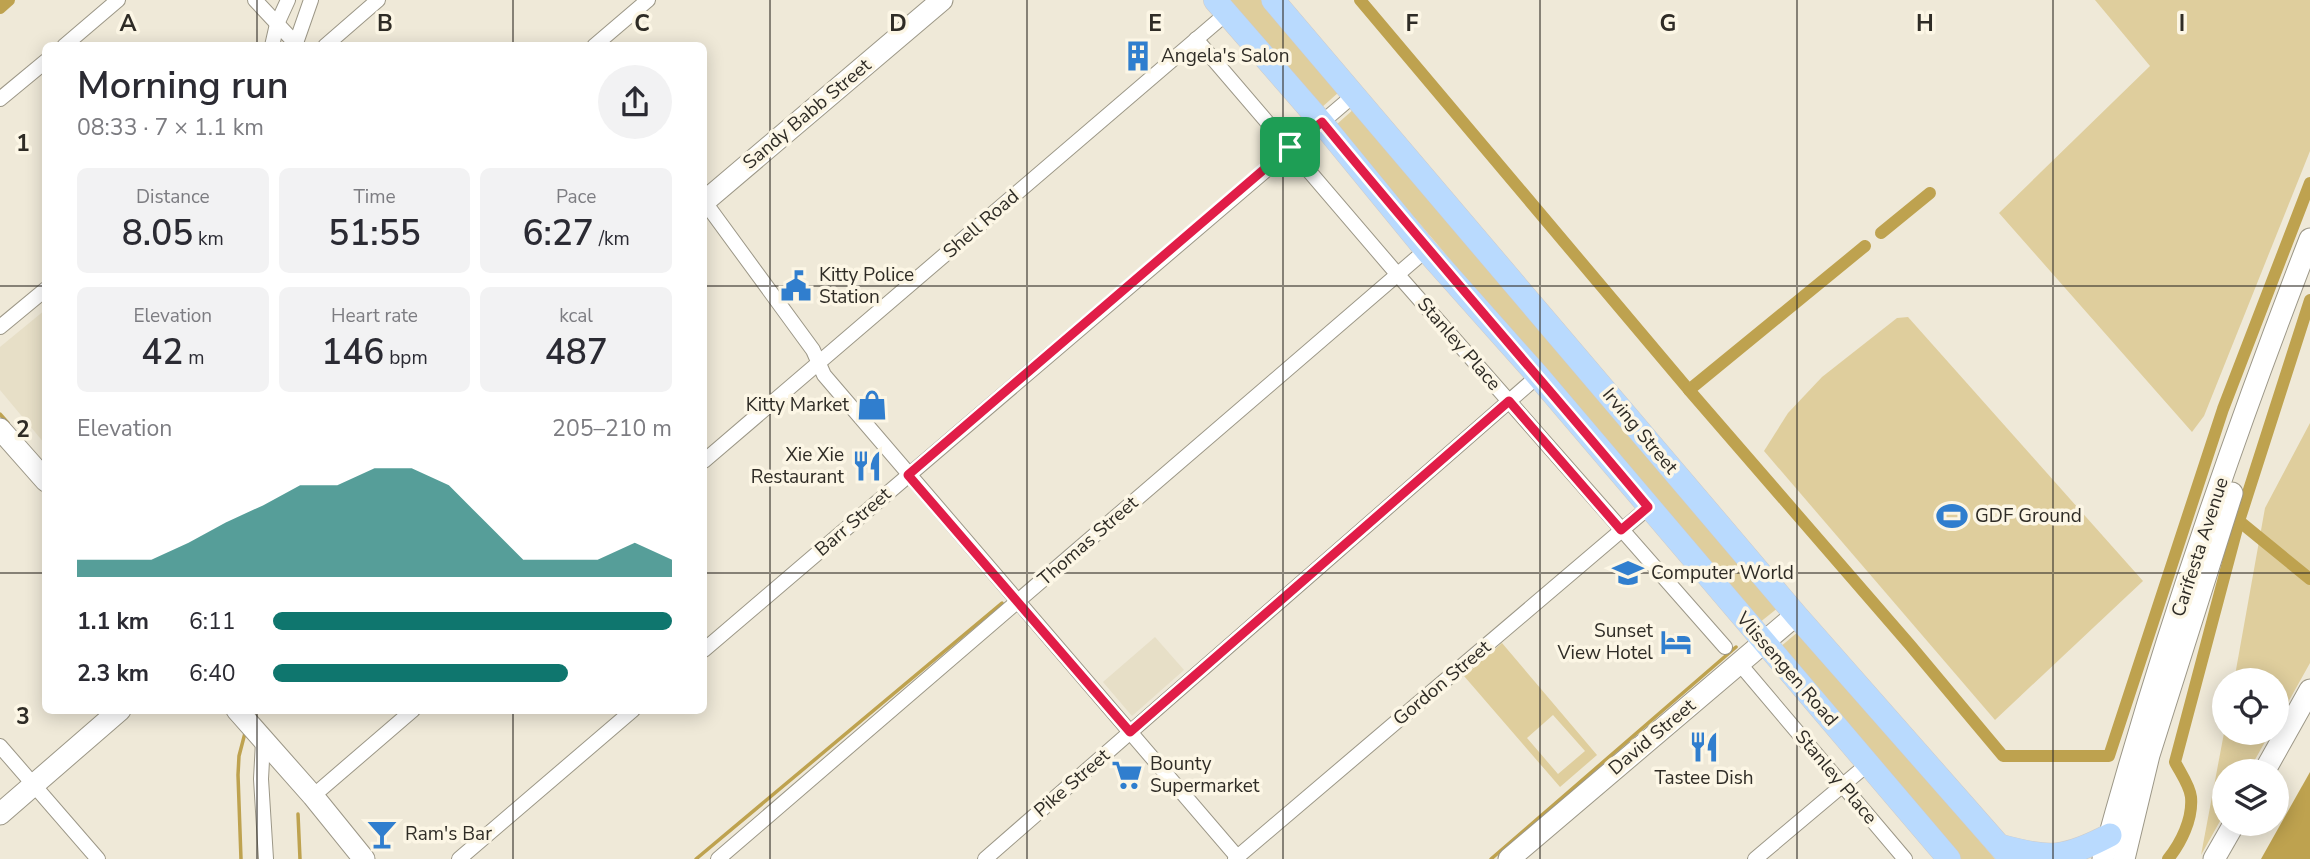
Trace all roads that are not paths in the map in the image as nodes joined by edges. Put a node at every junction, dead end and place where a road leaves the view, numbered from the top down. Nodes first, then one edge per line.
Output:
1 (118, 0) edge
2 (255, 0) edge
3 (288, 0) edge
4 (311, 0) edge
5 (378, 0) edge
6 (648, 0) edge
7 (943, 0) edge
8 (1273, 0) edge
9 (1221, 7) edge
10 (277, 24) junction
11 (1196, 39) junction
12 (69, 42) edge
13 (273, 42) edge
14 (295, 42) edge
15 (298, 42) edge
16 (330, 42) edge
17 (599, 42) edge
18 (42, 64) edge
19 (1354, 95) junction
20 (0, 99) edge
21 (1322, 122) junction
22 (1290, 147) junction
23 (707, 198) edge
24 (707, 205) edge
25 (2310, 239) edge
26 (1426, 250) junction
27 (2310, 273) edge
28 (1398, 275) junction
29 (42, 292) edge
30 (0, 327) edge
31 (819, 363) junction
32 (1538, 376) junction
33 (1509, 401) junction
34 (0, 429) edge
35 (707, 458) edge
36 (908, 475) junction
37 (42, 476) edge
38 (1648, 507) junction
39 (1621, 530) junction
40 (1017, 602) junction
41 (1796, 615) junction
42 (1762, 644) junction
43 (707, 647) edge
44 (1725, 647) dead end
45 (1740, 662) junction
46 (2310, 690) edge
47 (115, 714) edge
48 (240, 714) edge
49 (408, 714) edge
50 (628, 714) edge
51 (1130, 732) junction
52 (263, 741) junction
53 (0, 746) edge
54 (2271, 759) edge
55 (1866, 765) junction
56 (286, 766) junction
57 (261, 779) junction
58 (1845, 783) junction
59 (34, 785) junction
60 (313, 796) junction
61 (0, 814) edge
62 (2110, 835) junction
63 (2227, 836) edge
64 (2006, 853) edge
65 (1237, 858) edge
66 (98, 859) edge
67 (266, 859) edge
68 (364, 859) edge
69 (459, 859) edge
70 (718, 859) edge
71 (985, 859) edge
72 (1509, 859) edge
73 (1755, 859) edge
74 (1905, 859) edge
75 (1949, 859) edge
76 (2104, 859) edge
77 (2124, 859) edge
78 (2214, 859) edge

1 - 12 street
2 - 10 street
3 - 10 street
4 - 15 street
5 - 16 street
6 - 17 street
7 - 23 main road, Sandy Babb Street
8 - 19 main road, Irving Street
9 - 11 street, Shell Road
9 - 21 main road, Vlissengen Road
10 - 13 street
10 - 14 street
11 - 22 street, Stanley Place
11 - 31 street, Shell Road
18 - 20 street
19 - 21 street, Barr Street
19 - 41 main road, Irving Street
21 - 22 street, Barr Street
21 - 26 main road, Vlissengen Road
22 - 28 street, Stanley Place
22 - 36 street, Barr Street
24 - 31 street
25 - 62 main road, Carifesta Avenue
26 - 28 street, Thomas Street
26 - 32 main road, Vlissengen Road
27 - 77 main road, Carifesta Avenue
28 - 33 street, Stanley Place
28 - 40 street, Thomas Street
29 - 30 street
31 - 35 street, Shell Road
31 - 36 street
32 - 33 street, Pike Street
32 - 38 main road, Vlissengen Road
33 - 39 street, Stanley Place
33 - 51 street, Pike Street
34 - 37 main road
36 - 40 street
36 - 43 street, Barr Street
38 - 39 street, Gordon Street
38 - 42 main road, Vlissengen Road
39 - 44 street, Stanley Place
39 - 65 street, Gordon Street
40 - 51 street
40 - 70 street, Thomas Street
41 - 42 main road, David Street
41 - 64 main road, Irving Street
42 - 45 main road, David Street
42 - 55 main road, Vlissengen Road
45 - 58 street, Stanley Place
45 - 72 main road, David Street
46 - 54 main road
47 - 59 main road
48 - 52 main road
49 - 60 street
50 - 69 street
51 - 65 street
51 - 71 street, Pike Street
52 - 56 main road
52 - 57 street
53 - 59 street
55 - 58 street
55 - 75 main road, Vlissengen Road
56 - 57 street
56 - 60 main road
57 - 67 street
58 - 73 street
58 - 74 street, Stanley Place
59 - 61 main road
59 - 66 street
60 - 68 main road
62 - 64 main road
62 - 76 main road, Carifesta Avenue
63 - 78 main road

